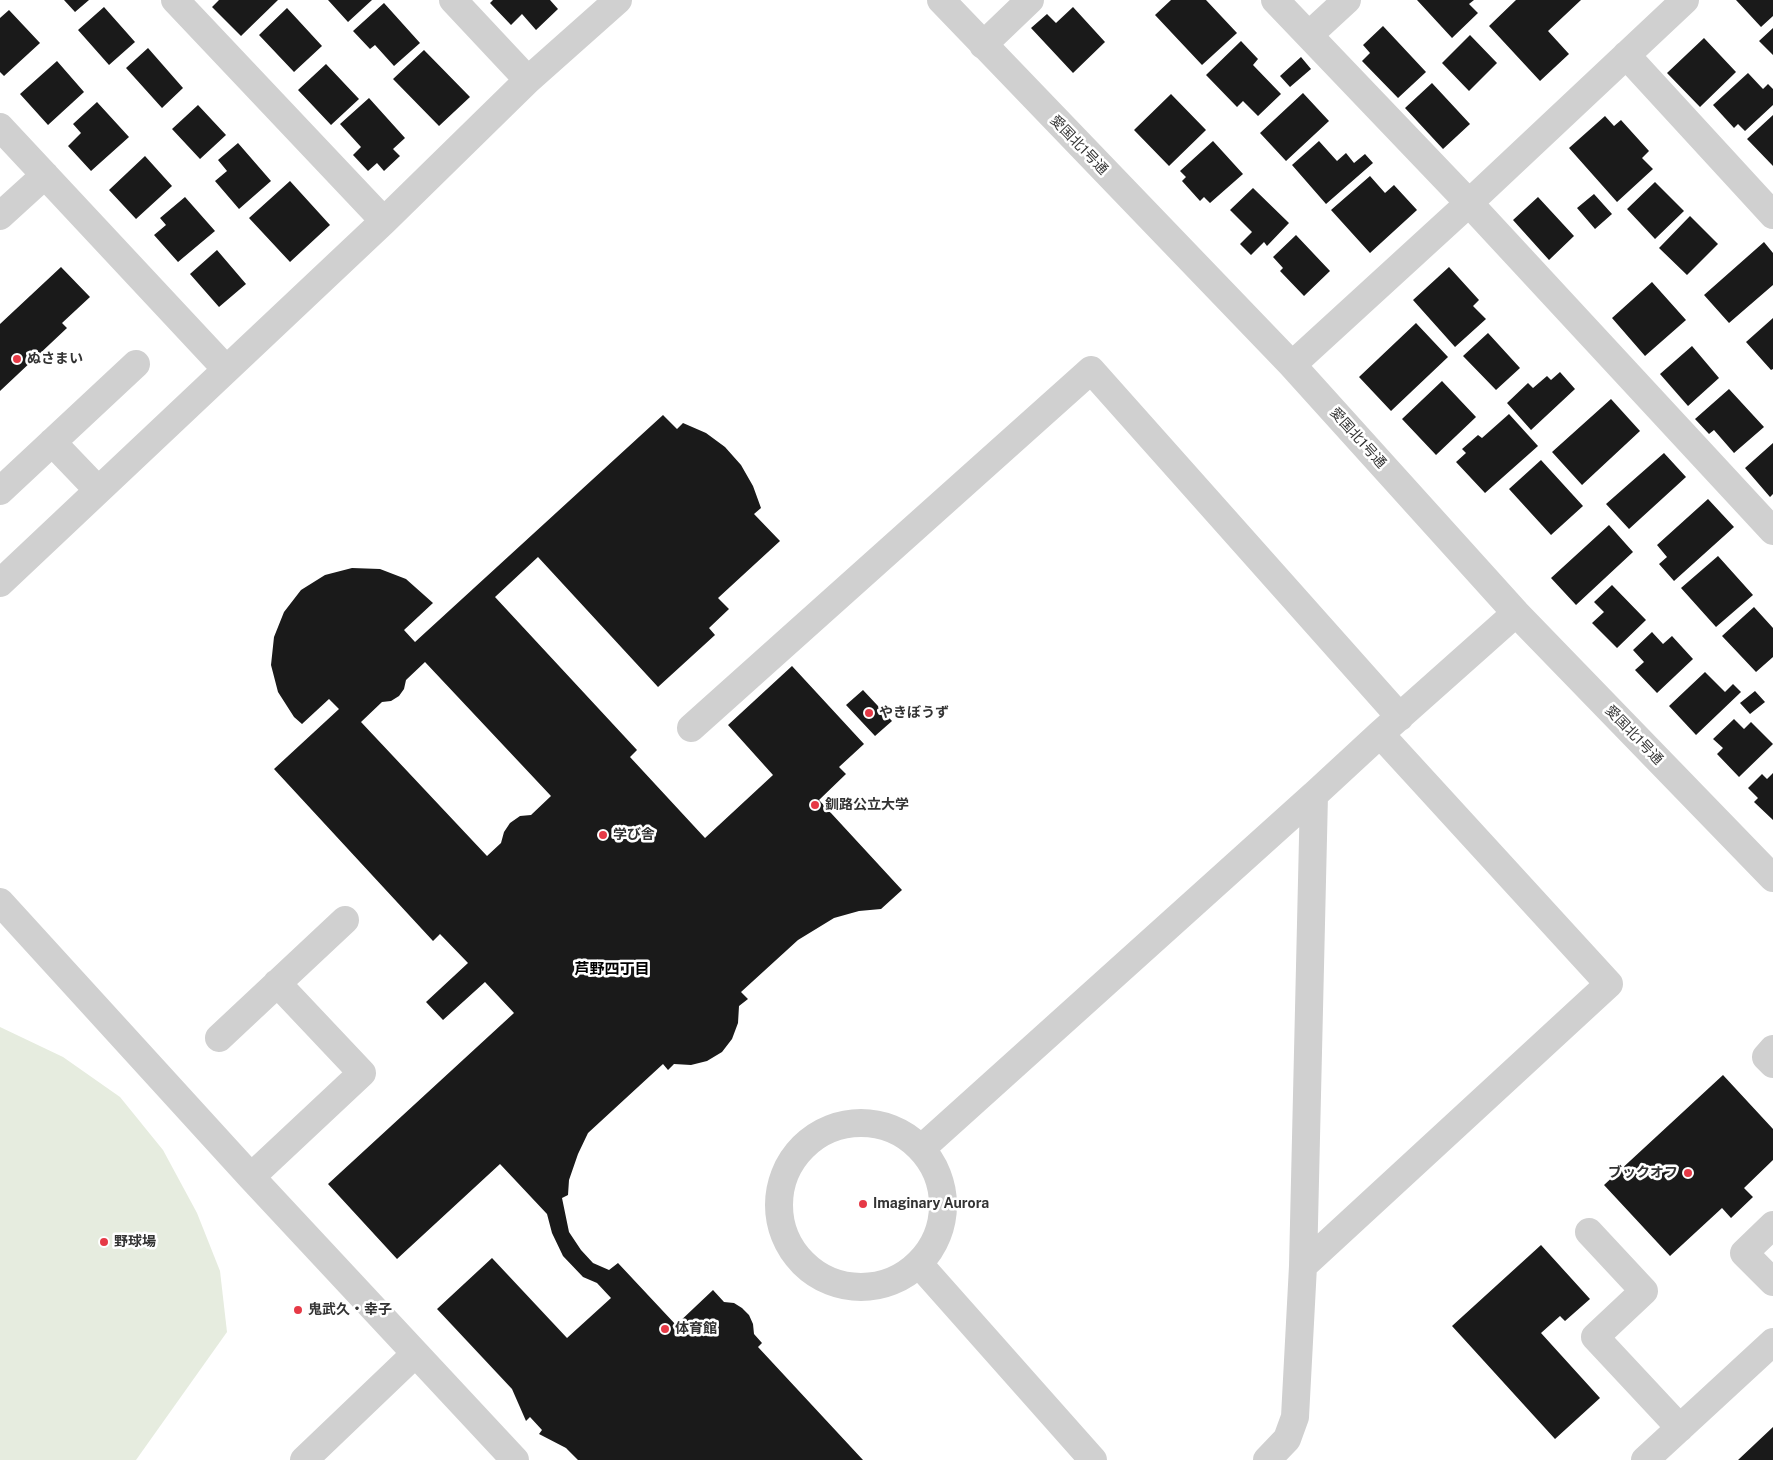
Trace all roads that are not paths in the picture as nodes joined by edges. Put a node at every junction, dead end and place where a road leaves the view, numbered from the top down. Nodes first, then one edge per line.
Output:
1 (175, 0) edge
2 (453, 0) edge
3 (618, 0) edge
4 (941, 0) edge
5 (1030, 0) edge
6 (1275, 0) edge
7 (1347, 0) edge
8 (1685, 0) edge
9 (1309, 35) junction
10 (983, 45) junction
11 (1626, 55) junction
12 (528, 80) junction
13 (0, 127) edge
14 (45, 175) junction
15 (1469, 203) junction
16 (1773, 215) edge
17 (0, 216) edge
18 (384, 221) junction
19 (136, 364) dead end
20 (1292, 365) junction
21 (226, 369) junction
22 (52, 442) junction
23 (98, 490) junction
24 (0, 491) edge
25 (1773, 531) edge
26 (0, 583) edge
27 (1516, 613) junction
28 (1390, 725) junction
29 (692, 728) dead end
30 (1314, 795) junction
31 (1773, 878) edge
32 (0, 902) edge
33 (344, 920) dead end
34 (277, 983) junction
35 (218, 1038) dead end
36 (1773, 1050) edge
37 (1773, 1064) edge
38 (922, 1148) junction
39 (251, 1178) junction
40 (1773, 1224) edge
41 (1589, 1232) dead end
42 (919, 1264) junction
43 (1303, 1266) junction
44 (1773, 1282) edge
45 (1773, 1342) edge
46 (415, 1354) junction
47 (1680, 1428) junction
48 (304, 1460) edge
49 (515, 1460) edge
50 (1093, 1460) edge
51 (1267, 1460) edge
52 (1645, 1460) edge

1 - 18 street
2 - 12 street
3 - 12 street
4 - 10 street, 愛国北1号通
5 - 10 street
6 - 9 street
7 - 9 street
8 - 11 street
9 - 15 street
10 - 20 street, 愛国北1号通
11 - 15 street
11 - 16 street
12 - 18 street
13 - 14 street
14 - 17 street
14 - 21 street
15 - 20 street
15 - 25 street
18 - 21 street
19 - 22 street
20 - 27 street, 愛国北1号通
21 - 23 street
22 - 23 street
22 - 24 street
23 - 26 street
27 - 28 street
27 - 31 street, 愛国北1号通
28 - 29 street
28 - 30 street
28 - 43 street
30 - 38 street
30 - 43 street
32 - 39 street
33 - 34 street
34 - 35 street
34 - 39 street
36 - 37 street
38 - 42 street
38 - 42 street
39 - 46 street
40 - 44 street
41 - 47 street
42 - 50 street
43 - 51 street
45 - 47 street
46 - 48 street
46 - 49 street
47 - 52 street

